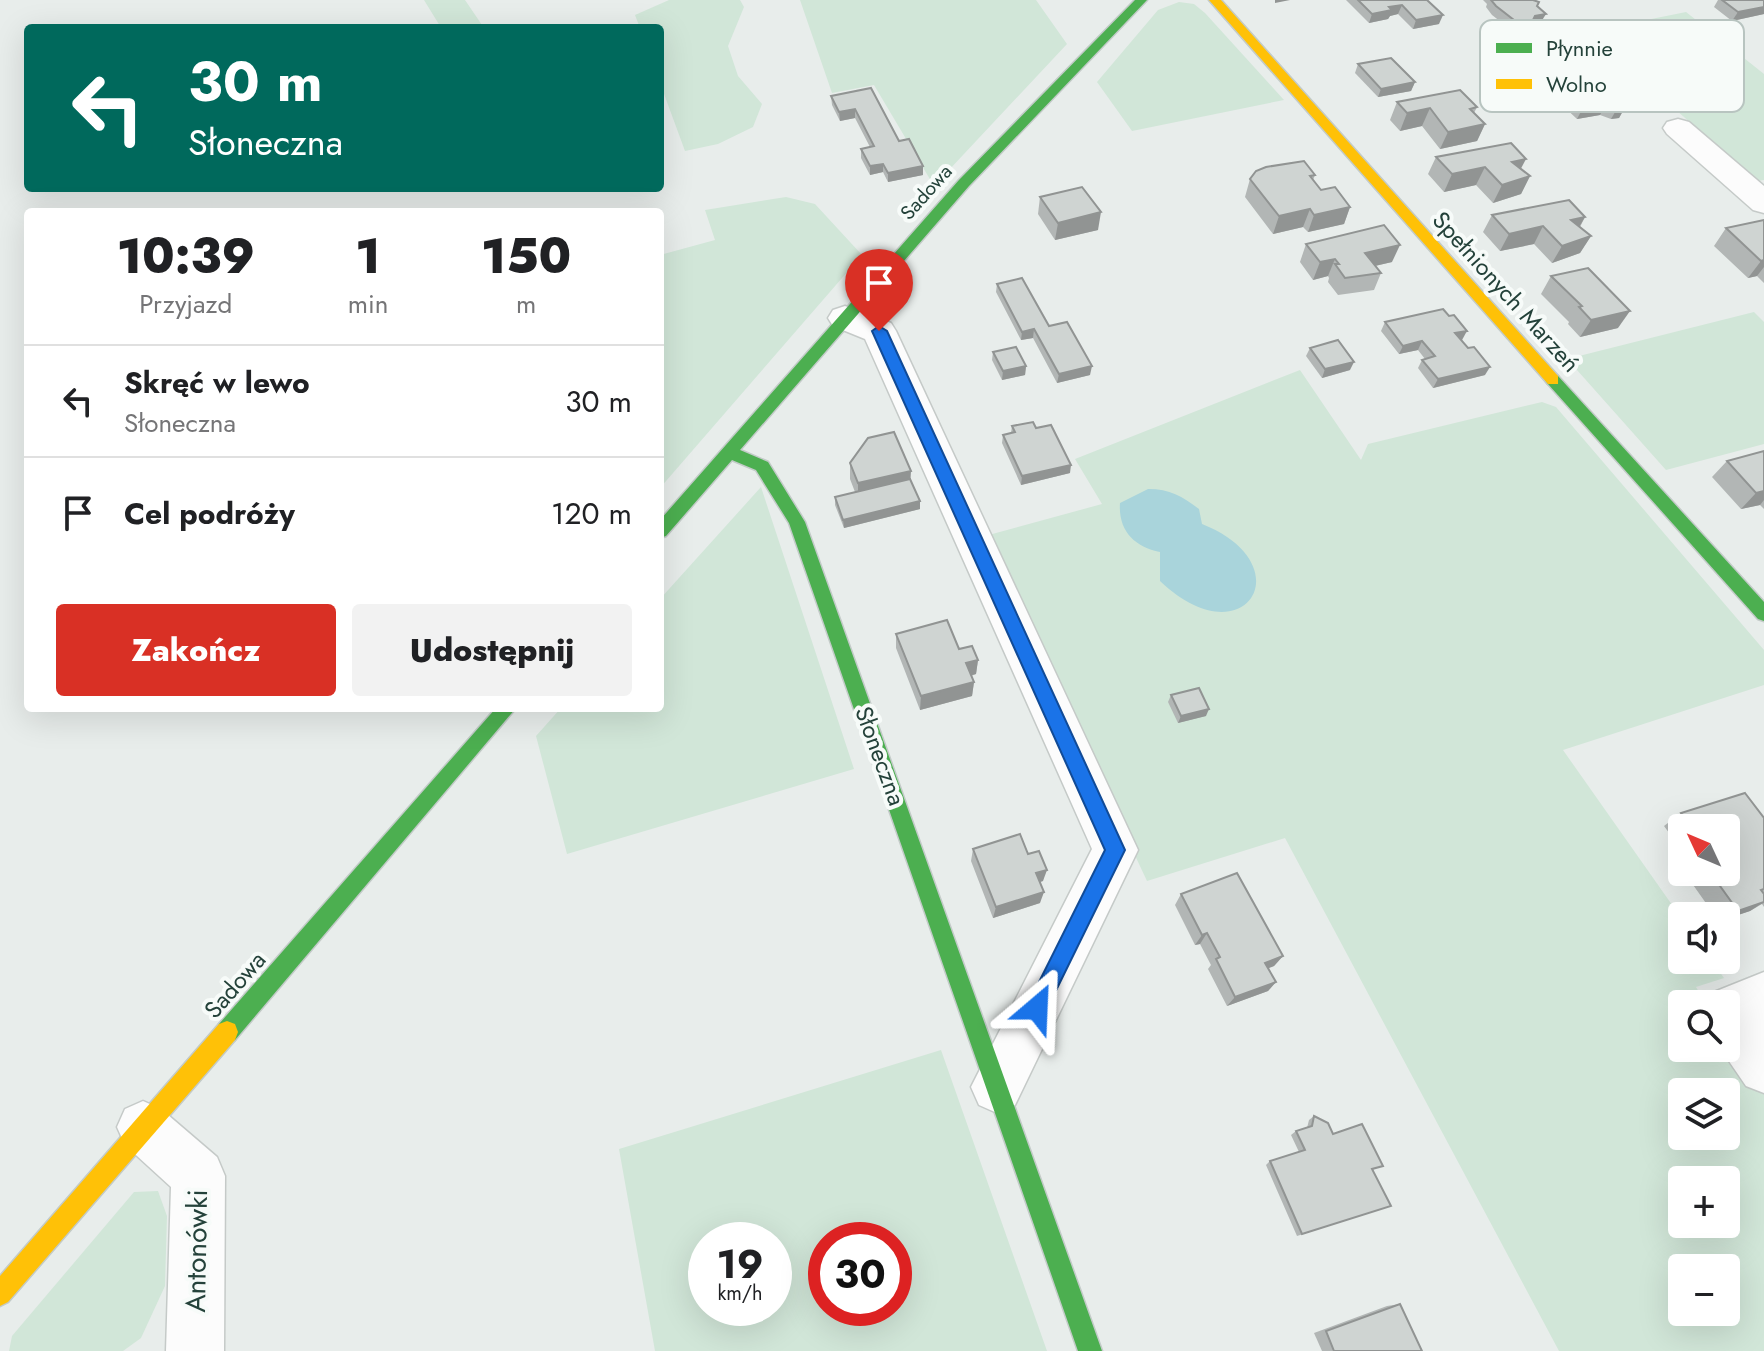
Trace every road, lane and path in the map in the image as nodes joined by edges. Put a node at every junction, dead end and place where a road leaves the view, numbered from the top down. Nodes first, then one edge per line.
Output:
1 (1141, 0) edge
2 (1215, 0) edge
3 (1678, 128) dead end
4 (1764, 203) edge
5 (845, 318) junction
6 (729, 452) junction
7 (664, 526) edge
8 (1764, 614) edge
9 (504, 712) edge
10 (1764, 996) edge
11 (1740, 1006) edge
12 (1740, 1033) edge
13 (1764, 1068) edge
14 (997, 1087) junction
15 (143, 1127) junction
16 (0, 1294) edge
17 (195, 1351) edge
18 (1090, 1351) edge

1 - 5 street, Sadowa
2 - 8 street, Spełnionych Marzeń
3 - 4 street
5 - 6 street, Sadowa
5 - 14 street
6 - 7 street, Sadowa
6 - 14 street, Słoneczna
9 - 15 street, Sadowa
10 - 11 street
12 - 13 street
14 - 18 street, Słoneczna
15 - 16 street, Sadowa
15 - 17 street, Antonówki

